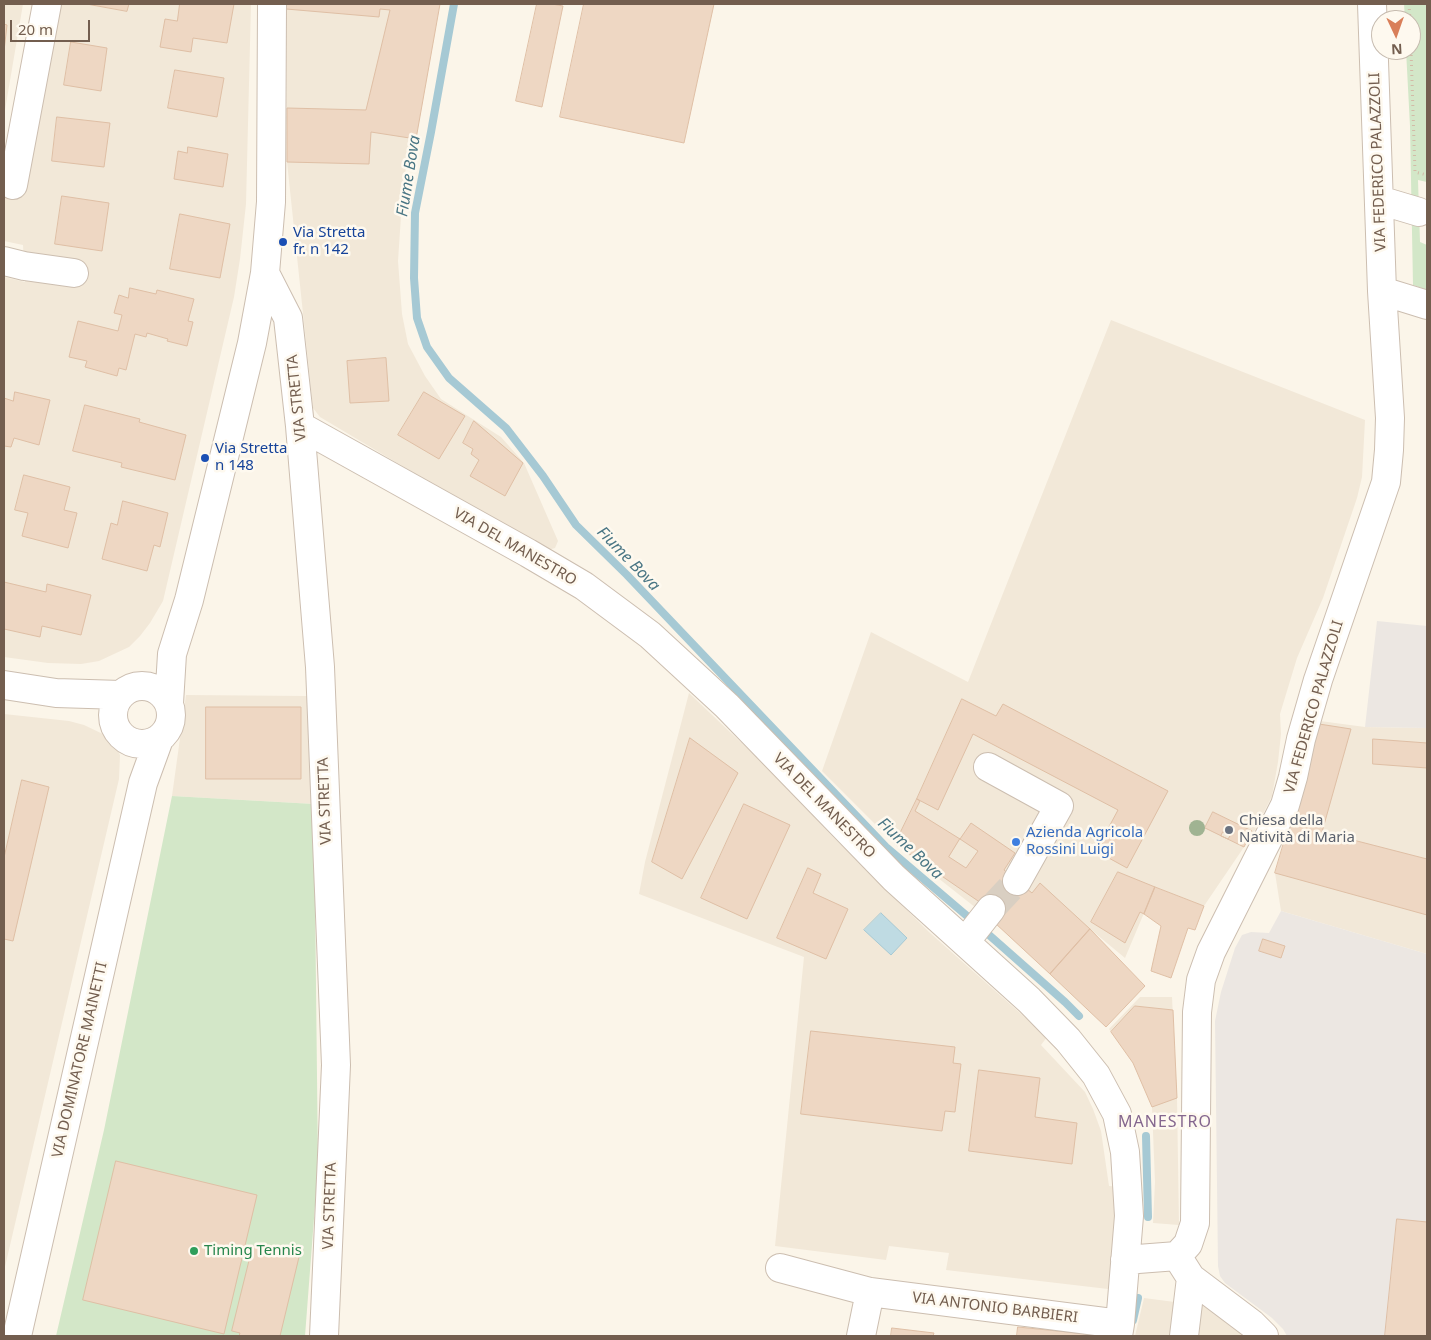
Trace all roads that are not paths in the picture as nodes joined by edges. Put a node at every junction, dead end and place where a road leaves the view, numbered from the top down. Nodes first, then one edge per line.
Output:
1 (47, 4) edge
2 (272, 4) edge
3 (1372, 4) edge
4 (15, 174) dead end
5 (1379, 200) junction
6 (1419, 212) dead end
7 (14, 263) edge
8 (74, 273) dead end
9 (265, 273) junction
10 (1382, 291) junction
11 (1427, 305) edge
12 (300, 426) junction
13 (172, 654) junction
14 (4, 685) edge
15 (131, 691) junction
16 (56, 693) junction
17 (169, 703) junction
18 (119, 731) junction
19 (159, 739) junction
20 (988, 767) dead end
21 (143, 783) junction
22 (1017, 881) tunnel mouth
23 (991, 910) tunnel mouth
24 (969, 937) junction
25 (1177, 1256) junction
26 (1125, 1260) junction
27 (780, 1268) dead end
28 (1191, 1278) junction
29 (870, 1292) junction
30 (1119, 1330) edge
31 (17, 1336) edge
32 (324, 1336) edge
33 (861, 1336) edge
34 (1184, 1336) edge
35 (1264, 1336) edge

1 - 4 street
2 - 9 street
3 - 5 street, VIA FEDERICO PALAZZOLI
5 - 6 street
5 - 10 street, VIA FEDERICO PALAZZOLI
7 - 8 street
9 - 12 street, VIA STRETTA
9 - 13 street
10 - 11 street
10 - 25 street, VIA FEDERICO PALAZZOLI
12 - 24 street, VIA DEL MANESTRO
12 - 32 street, VIA STRETTA
13 - 15 street
13 - 17 street
14 - 16 street
15 - 16 street
15 - 17 street
15 - 18 street
16 - 18 street
17 - 19 street
18 - 19 street
18 - 21 street
19 - 21 street, VIA DOMINATORE MAINETTI
20 - 22 street
21 - 31 street, VIA DOMINATORE MAINETTI
23 - 24 street
24 - 26 street, VIA DEL MANESTRO
25 - 26 street
25 - 28 street
26 - 30 street, VIA DEL MANESTRO
27 - 29 street, VIA ANTONIO BARBIERI
28 - 34 street
28 - 35 street
29 - 30 street, VIA ANTONIO BARBIERI
29 - 33 street

